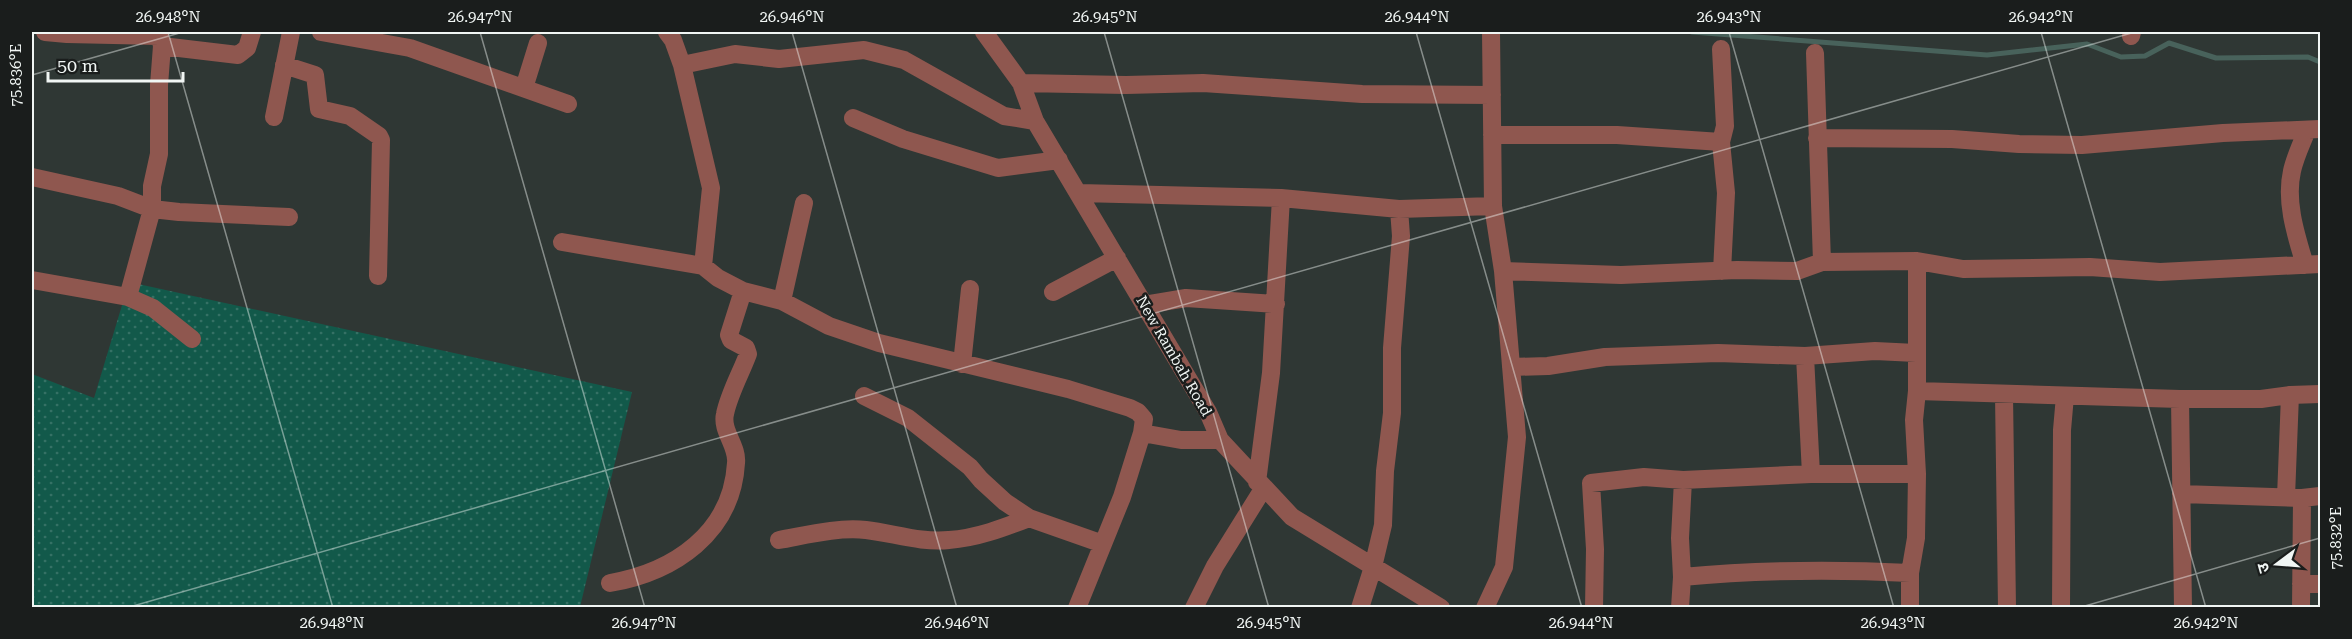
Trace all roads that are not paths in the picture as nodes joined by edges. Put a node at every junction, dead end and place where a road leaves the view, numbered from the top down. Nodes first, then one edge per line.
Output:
1 (45, 32) edge
2 (252, 32) edge
3 (291, 32) edge
4 (321, 32) edge
5 (667, 32) edge
6 (984, 32) edge
7 (1491, 32) edge
8 (97, 33) edge
9 (160, 38) edge
10 (538, 43) dead end
11 (1721, 49) dead end
12 (1815, 53) dead end
13 (284, 65) junction
14 (682, 65) junction
15 (1021, 83) junction
16 (524, 88) junction
17 (1492, 95) junction
18 (568, 104) dead end
19 (274, 117) dead end
20 (853, 118) dead end
21 (1035, 121) junction
22 (2314, 130) edge
23 (1492, 135) junction
24 (1817, 138) junction
25 (1721, 142) junction
26 (1059, 160) junction
27 (32, 177) edge
28 (1078, 193) junction
29 (1281, 198) junction
30 (804, 203) dead end
31 (1493, 206) junction
32 (152, 209) junction
33 (1399, 209) junction
34 (289, 217) dead end
35 (562, 242) dead end
36 (1117, 258) junction
37 (1917, 261) junction
38 (1822, 262) junction
39 (2313, 265) edge
40 (704, 266) junction
41 (1503, 271) junction
42 (1722, 271) junction
43 (378, 276) dead end
44 (32, 280) edge
45 (970, 289) dead end
46 (743, 291) junction
47 (1053, 292) dead end
48 (128, 297) junction
49 (782, 301) junction
50 (1276, 304) junction
51 (1144, 305) junction
52 (192, 339) dead end
53 (1916, 353) junction
54 (1805, 356) junction
55 (962, 364) junction
56 (1511, 367) junction
57 (1917, 391) junction
58 (2320, 394) edge
59 (2004, 395) junction
60 (2290, 395) junction
61 (864, 396) dead end
62 (2065, 396) junction
63 (2180, 399) junction
64 (1142, 434) junction
65 (1220, 440) junction
66 (1810, 474) junction
67 (1917, 474) junction
68 (1683, 480) junction
69 (1260, 485) junction
70 (2181, 494) junction
71 (2320, 496) edge
72 (2294, 497) junction
73 (1029, 519) junction
74 (779, 540) dead end
75 (1103, 544) junction
76 (1374, 567) junction
77 (1910, 573) junction
78 (1682, 577) junction
79 (610, 583) dead end
80 (2301, 584) junction
81 (2320, 584) edge
82 (1077, 608) edge
83 (1194, 608) edge
84 (1360, 608) edge
85 (1441, 608) edge
86 (1485, 608) edge
87 (1594, 608) edge
88 (1680, 608) edge
89 (1910, 608) edge
90 (2007, 608) edge
91 (2061, 608) edge
92 (2183, 608) edge
93 (2301, 608) edge

1 - 8 street
2 - 9 street
3 - 13 street
4 - 16 street
5 - 14 street
6 - 15 street, New Rambah Road
7 - 17 street
8 - 9 street
9 - 32 street
10 - 16 street
11 - 25 street
12 - 24 street
13 - 19 street
13 - 43 street
14 - 21 street
14 - 40 street
15 - 17 street
15 - 21 street, New Rambah Road
16 - 18 street
17 - 23 street
20 - 26 street
21 - 26 street, New Rambah Road
22 - 24 street
22 - 39 street
23 - 25 street
23 - 31 street
24 - 38 street
25 - 42 street
26 - 28 street, New Rambah Road
27 - 32 street
28 - 29 street
28 - 36 street, New Rambah Road
29 - 33 street
29 - 50 street
30 - 49 street
31 - 33 street
31 - 41 street
32 - 34 street
32 - 48 street
33 - 76 street
35 - 40 street
36 - 47 street
36 - 51 street, New Rambah Road
37 - 38 street
37 - 39 street
37 - 53 street
38 - 42 street
40 - 46 street
41 - 42 street
41 - 56 street
44 - 48 street
45 - 55 street
46 - 49 street
46 - 79 street
48 - 52 street
49 - 55 street
50 - 51 street
50 - 69 street
51 - 65 street, New Rambah Road
53 - 54 street
53 - 57 street
54 - 56 street
54 - 66 street
55 - 64 street
56 - 86 street
57 - 59 street
57 - 67 street
58 - 60 street
59 - 62 street
59 - 90 street
60 - 63 street
60 - 72 street
61 - 73 street
62 - 63 street
62 - 91 street
63 - 70 street
64 - 65 street
64 - 75 street
65 - 69 street, New Rambah Road
66 - 67 street
66 - 68 street
67 - 77 street
68 - 78 street
68 - 87 street
69 - 76 street, New Rambah Road
69 - 83 street
70 - 72 street
70 - 92 street
71 - 72 street
72 - 80 street
73 - 74 street
73 - 75 street
75 - 82 street
76 - 84 street
76 - 85 street, New Rambah Road
77 - 78 street
77 - 89 street
78 - 88 street
80 - 81 street
80 - 93 street

